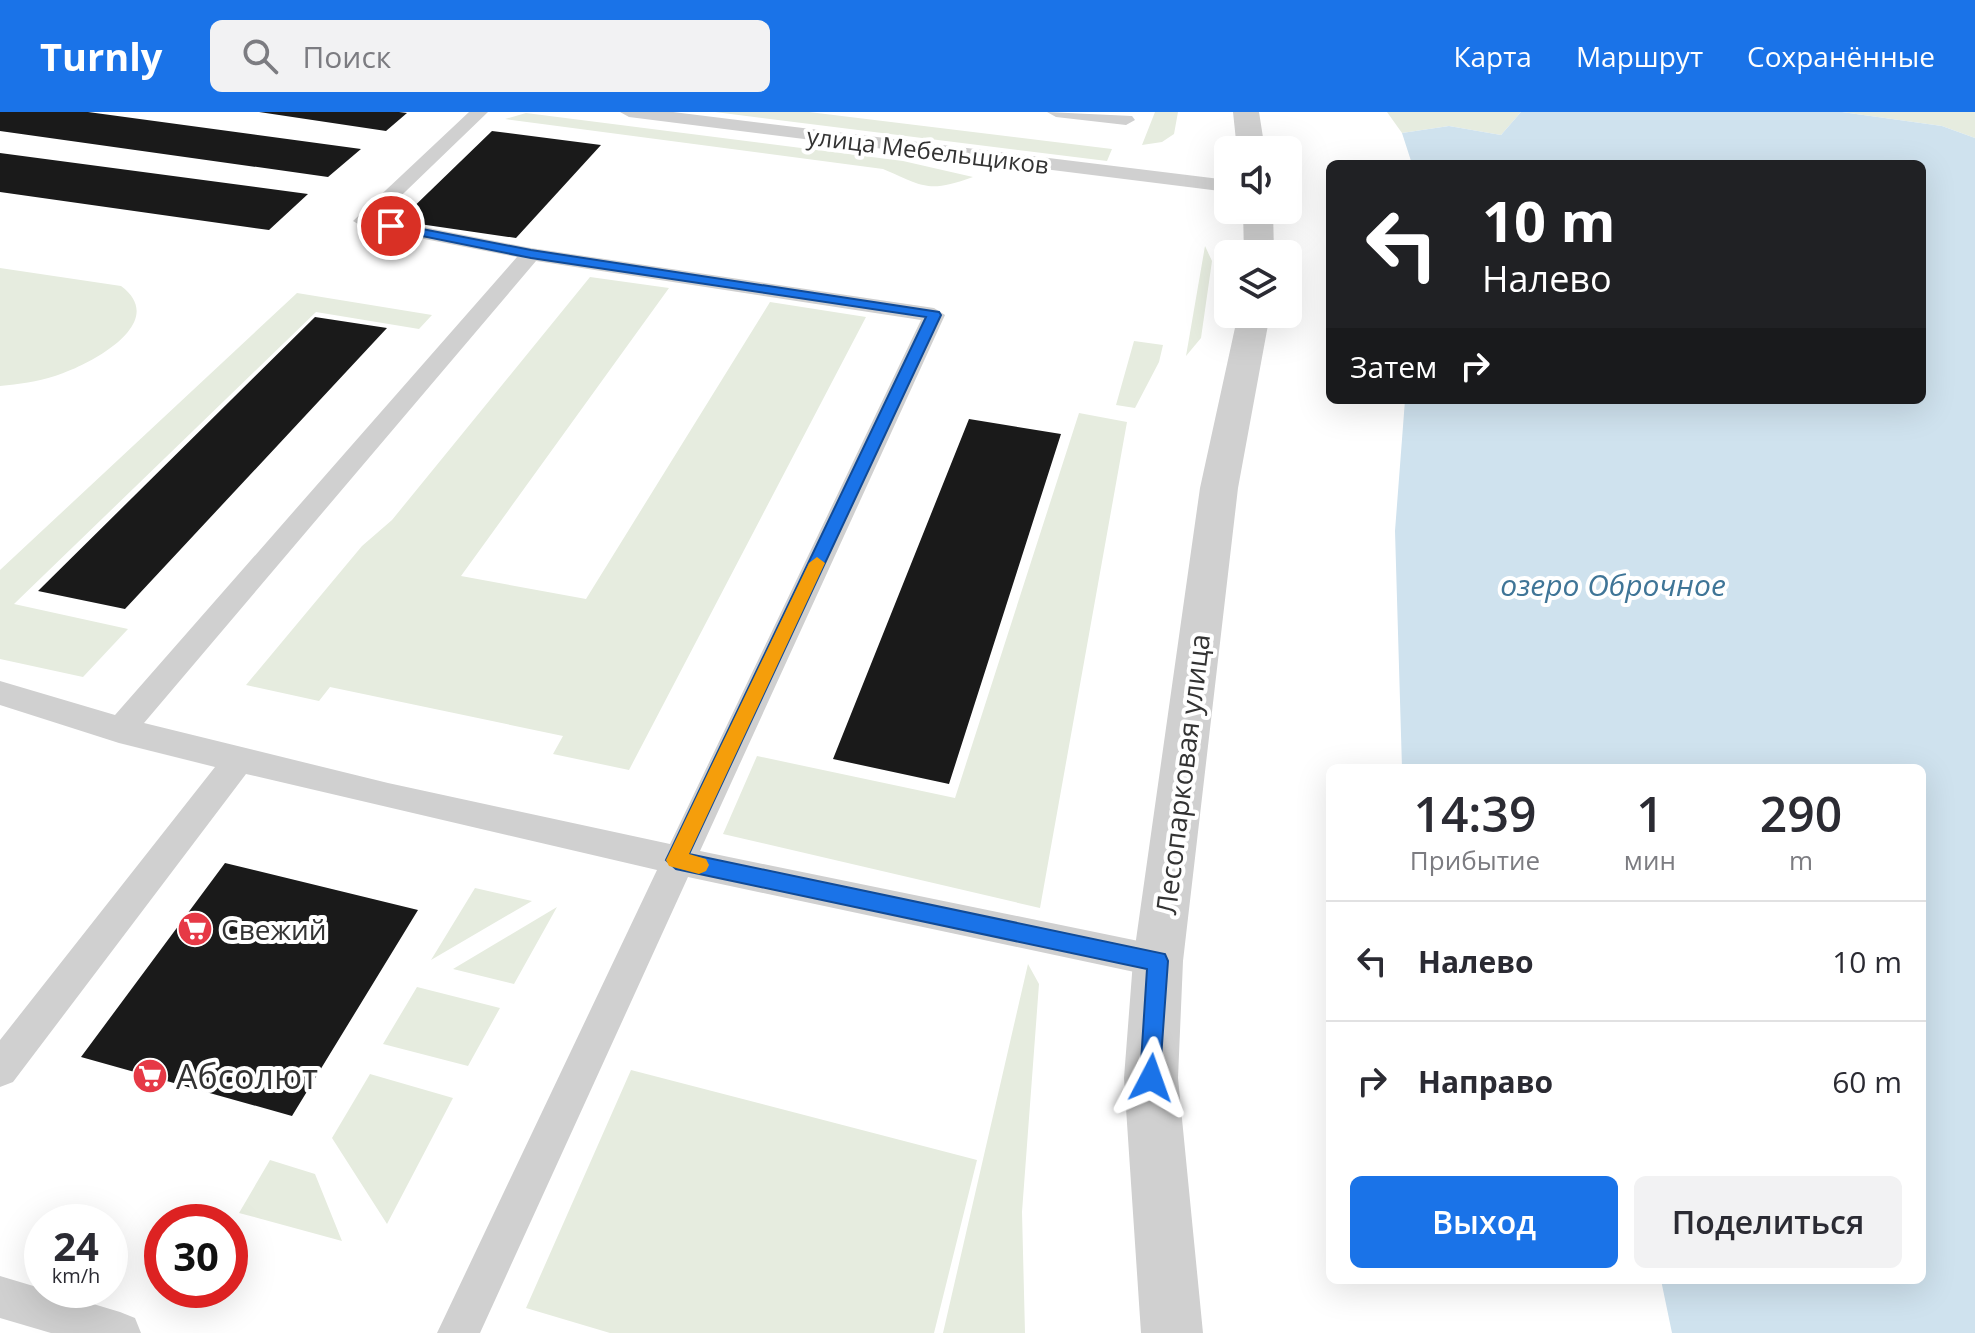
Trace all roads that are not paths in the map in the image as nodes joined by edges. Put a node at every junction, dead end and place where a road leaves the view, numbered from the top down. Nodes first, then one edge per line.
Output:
1 (479, 112) edge
2 (629, 112) edge
3 (1056, 112) edge
4 (1246, 112) edge
5 (678, 115) edge
6 (1126, 120) dead end
7 (1249, 136) edge
8 (1214, 184) edge
9 (531, 254) junction
10 (1251, 328) edge
11 (0, 693) edge
12 (119, 731) junction
13 (238, 761) junction
14 (676, 860) junction
15 (1158, 961) junction
16 (0, 1069) edge
17 (0, 1297) edge
18 (120, 1333) edge
19 (458, 1333) edge
20 (1172, 1333) edge

1 - 9 lane
2 - 5 lane, улица Мебельщиков
3 - 6 lane
4 - 7 street
5 - 8 lane, улица Мебельщиков
9 - 12 lane
9 - 14 lane
10 - 15 street, Лесопарковая улица
11 - 12 lane
12 - 13 lane
13 - 14 lane
13 - 16 lane
14 - 15 lane
14 - 19 lane
15 - 20 street, Лесопарковая улица
17 - 18 lane

